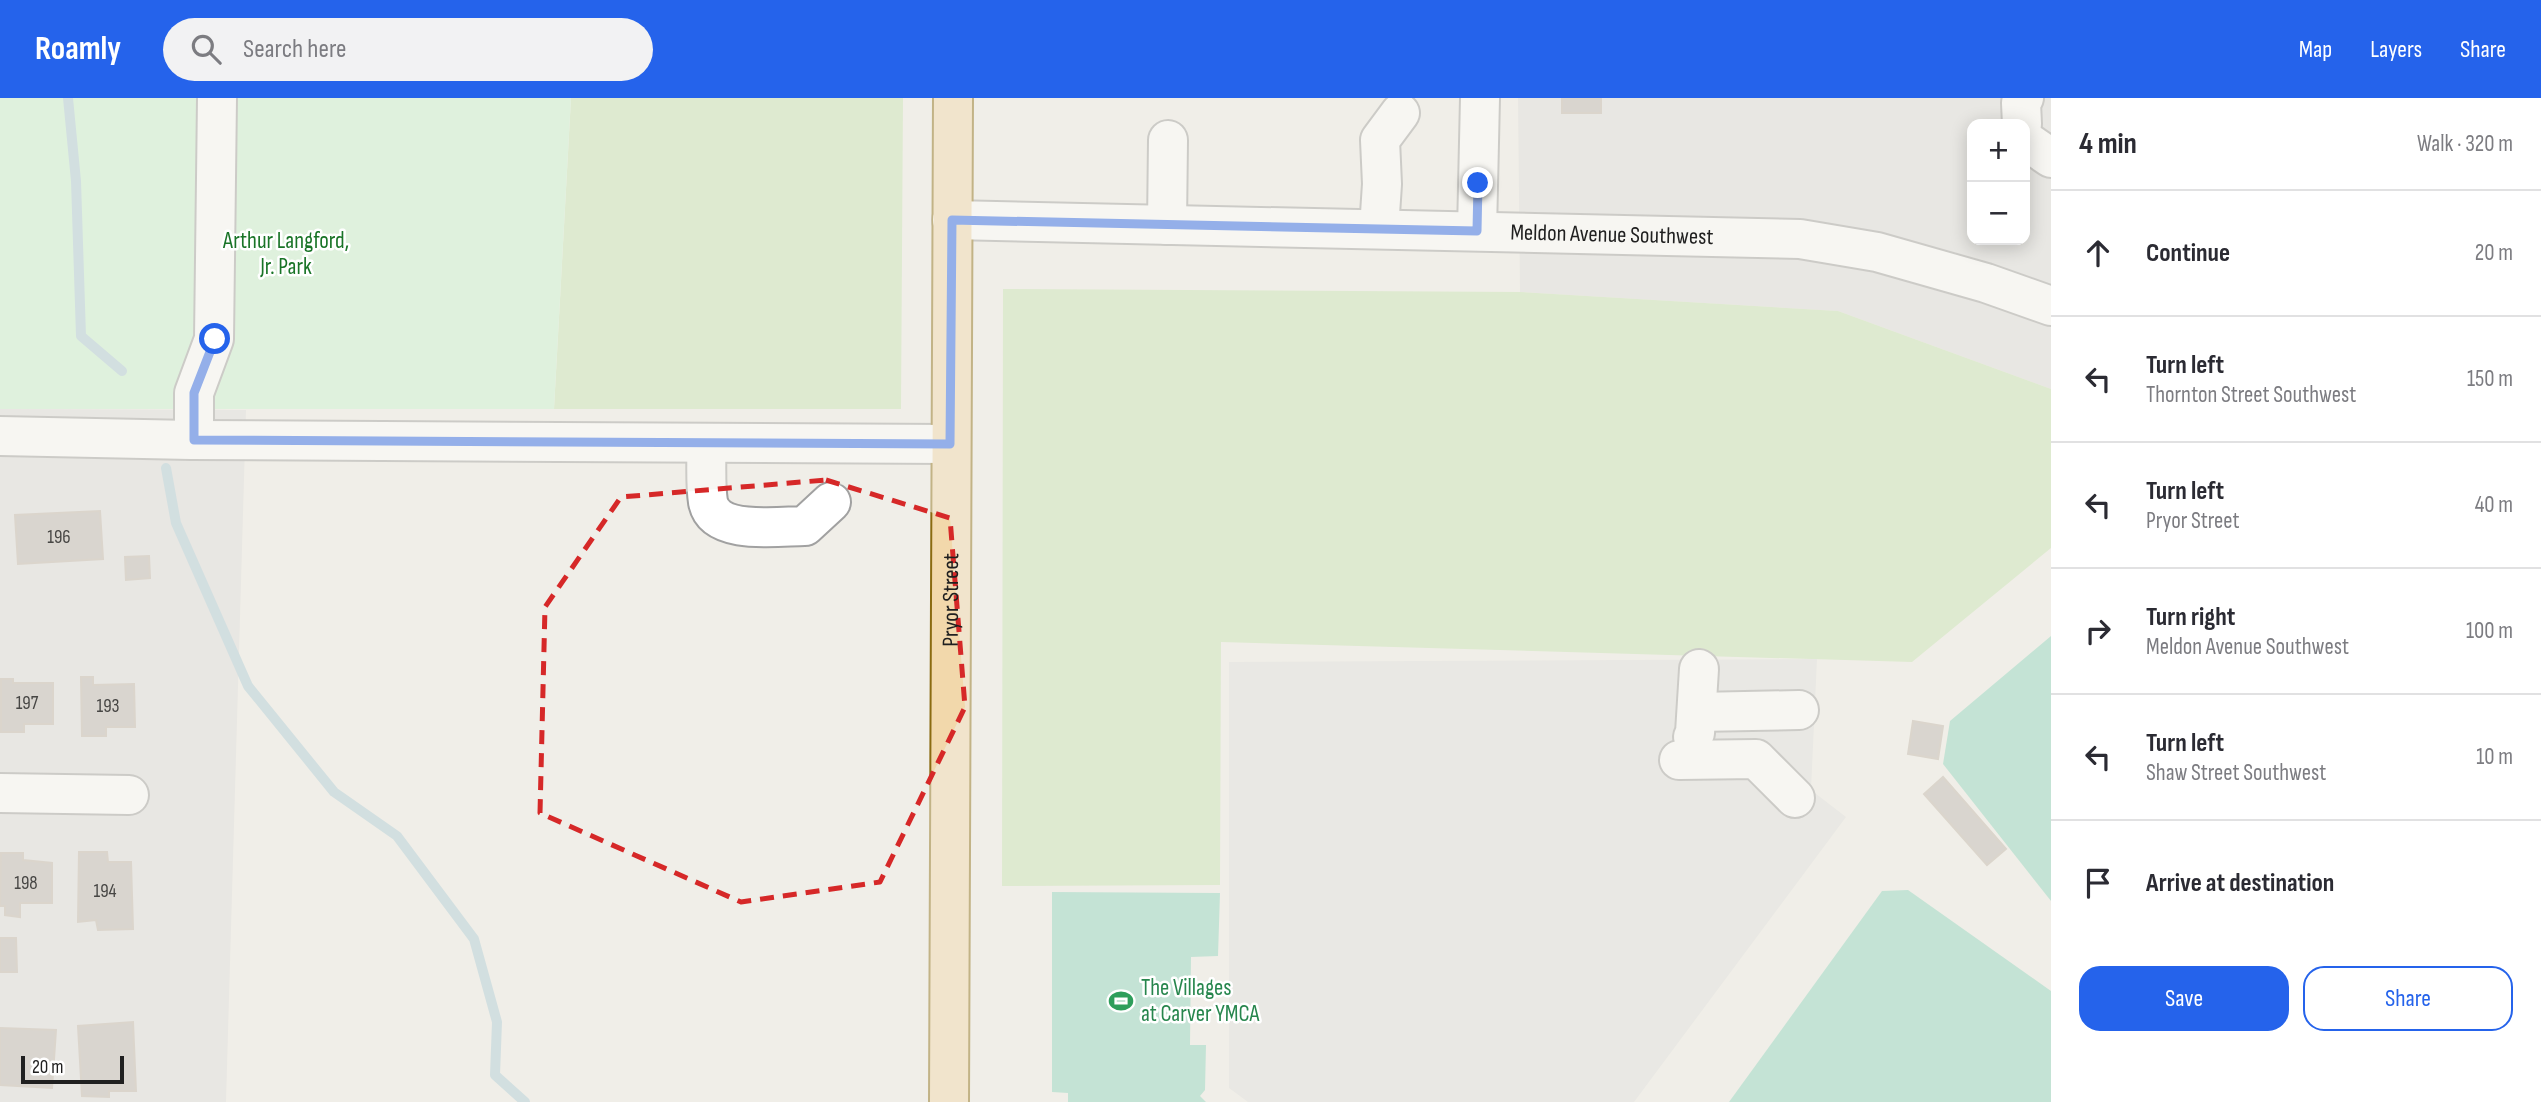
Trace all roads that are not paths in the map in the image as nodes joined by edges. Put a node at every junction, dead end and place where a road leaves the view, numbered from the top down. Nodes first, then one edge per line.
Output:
1 (217, 98) edge
2 (953, 98) edge
3 (1480, 98) edge
4 (2024, 98) edge
5 (1400, 113) dead end
6 (2022, 119) edge
7 (1168, 140) dead end
8 (2030, 143) edge
9 (2051, 158) edge
10 (952, 220) junction
11 (1167, 225) junction
12 (1379, 229) junction
13 (1477, 231) junction
14 (2051, 306) edge
15 (0, 436) edge
16 (194, 440) junction
17 (706, 443) junction
18 (950, 444) junction
19 (831, 502) dead end
20 (1699, 669) dead end
21 (1799, 710) dead end
22 (1697, 712) junction
23 (0, 793) edge
24 (129, 795) dead end
25 (1795, 797) dead end
26 (949, 1102) edge

1 - 16 street
2 - 10 main road, Pryor Street
3 - 13 street
4 - 6 street
5 - 12 street
7 - 11 street
8 - 9 street
10 - 11 street, Meldon Avenue Southwest
10 - 18 main road, Pryor Street
11 - 12 street, Meldon Avenue Southwest
12 - 13 street, Meldon Avenue Southwest
13 - 14 street, Meldon Avenue Southwest
15 - 16 street
16 - 17 street
17 - 18 street
17 - 19 street
18 - 26 main road, Pryor Street
20 - 22 street
21 - 22 street
22 - 25 street
23 - 24 street

